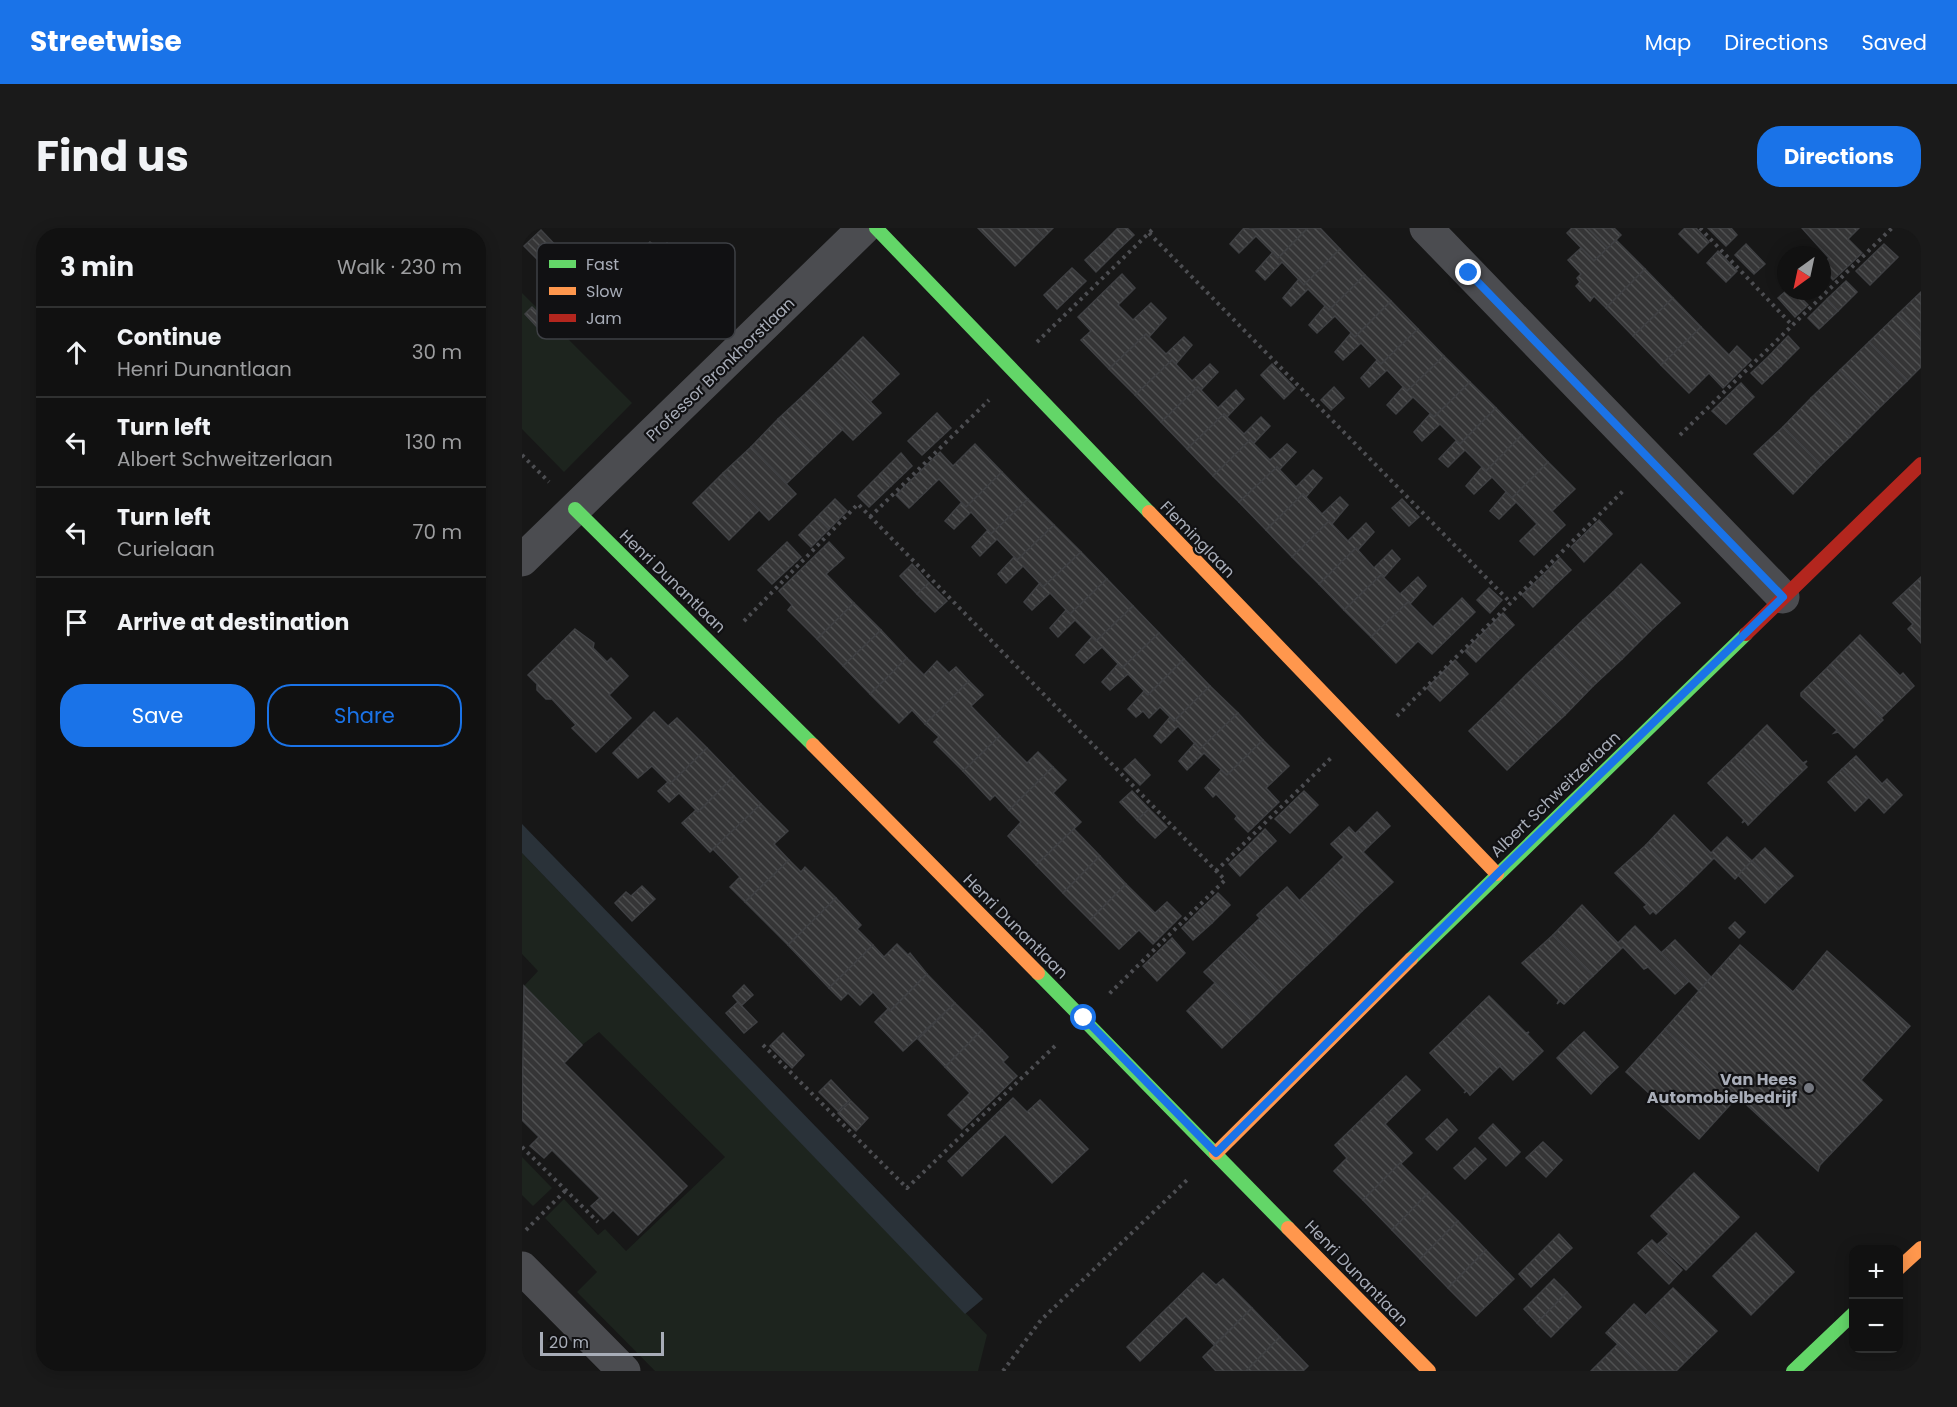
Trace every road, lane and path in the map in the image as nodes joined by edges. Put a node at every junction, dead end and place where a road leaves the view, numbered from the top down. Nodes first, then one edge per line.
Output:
1 (864, 228) edge
2 (876, 228) edge
3 (1154, 228) edge
4 (1426, 228) edge
5 (1700, 228) edge
6 (1149, 233) junction
7 (1792, 325) dead end
8 (1013, 371) junction
9 (1921, 464) edge
10 (575, 509) junction
11 (870, 517) junction
12 (522, 560) edge
13 (1783, 597) junction
14 (1511, 603) dead end
15 (718, 648) junction
16 (1359, 729) junction
17 (1216, 871) junction
18 (1497, 874) junction
19 (1084, 1018) junction
20 (763, 1045) dead end
21 (522, 1147) edge
22 (1216, 1153) junction
23 (566, 1190) junction
24 (598, 1222) dead end
25 (522, 1234) edge
26 (1921, 1248) edge
27 (1903, 1265) edge
28 (527, 1282) edge
29 (1849, 1317) edge
30 (624, 1371) edge
31 (1003, 1371) edge
32 (1429, 1371) edge
33 (1793, 1371) edge

1 - 10 street, Professor Bronkhorstlaan
2 - 8 street, Fleminglaan
3 - 6 path
4 - 13 street
5 - 7 path
6 - 8 path
6 - 14 path
8 - 11 path
8 - 16 street, Fleminglaan
9 - 13 street, Albert Schweitzerlaan
10 - 12 street, Professor Bronkhorstlaan
10 - 15 street, Henri Dunantlaan
11 - 15 path
11 - 17 path
13 - 18 street, Albert Schweitzerlaan
15 - 19 street, Henri Dunantlaan
16 - 17 path
16 - 18 street, Fleminglaan
17 - 19 path
18 - 22 street, Albert Schweitzerlaan
19 - 20 path
19 - 22 street, Henri Dunantlaan
21 - 23 path
22 - 31 path
22 - 32 street, Henri Dunantlaan
23 - 24 path
23 - 25 path
26 - 27 street
28 - 30 street
29 - 33 street

